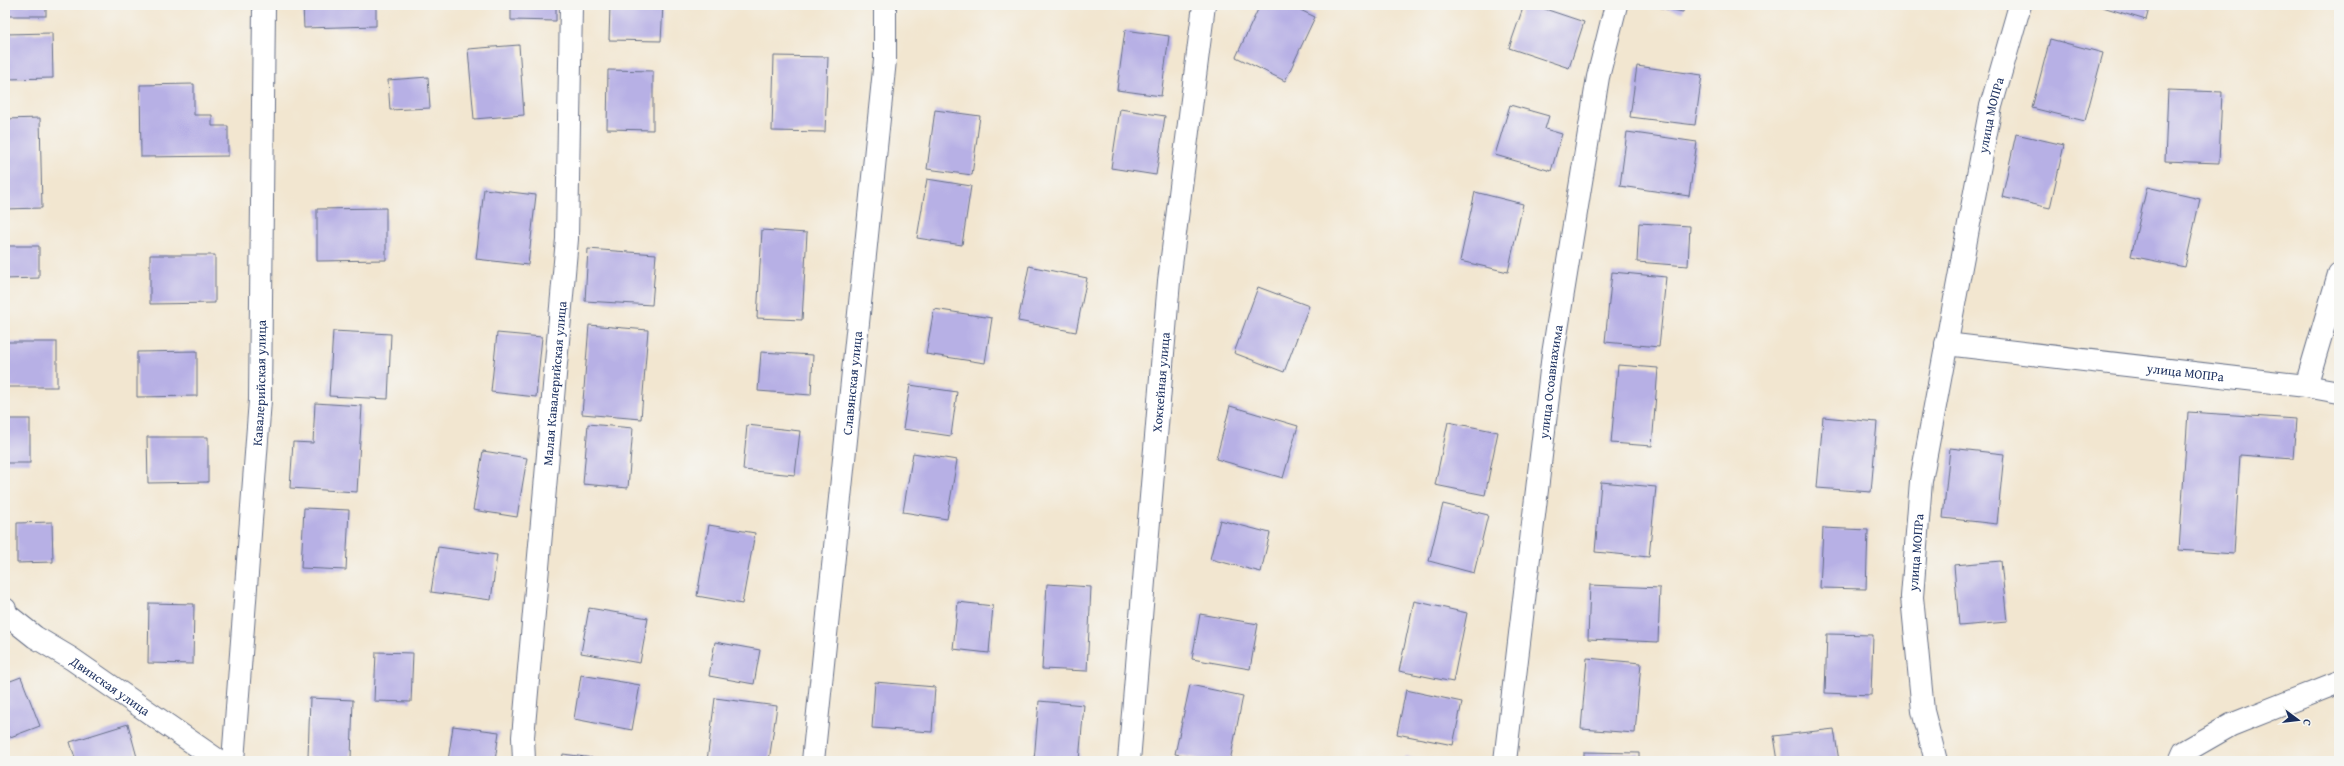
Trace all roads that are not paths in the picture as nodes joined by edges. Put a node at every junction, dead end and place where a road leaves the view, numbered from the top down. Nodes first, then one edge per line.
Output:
1 (264, 5) edge
2 (571, 5) edge
3 (886, 5) edge
4 (1204, 5) edge
5 (1616, 5) edge
6 (2020, 5) edge
7 (2339, 274) edge
8 (1946, 344) junction
9 (2306, 386) junction
10 (2339, 392) edge
11 (5, 609) edge
12 (2339, 682) edge
13 (219, 761) edge
14 (233, 761) edge
15 (524, 761) edge
16 (813, 761) edge
17 (1129, 761) edge
18 (1505, 761) edge
19 (1936, 761) edge
20 (2180, 761) edge

1 - 14 street, Кавалерийская улица
2 - 15 street, Малая Кавалерийская улица
3 - 16 street, Славянская улица
4 - 17 street, Хоккейная улица
5 - 18 street, улица Осоавиахима
6 - 8 street, улица МОПРа
7 - 9 street
8 - 9 street, улица МОПРа
8 - 19 street, улица МОПРа
9 - 10 street, улица МОПРа
11 - 13 street, Двинская улица
12 - 20 street

